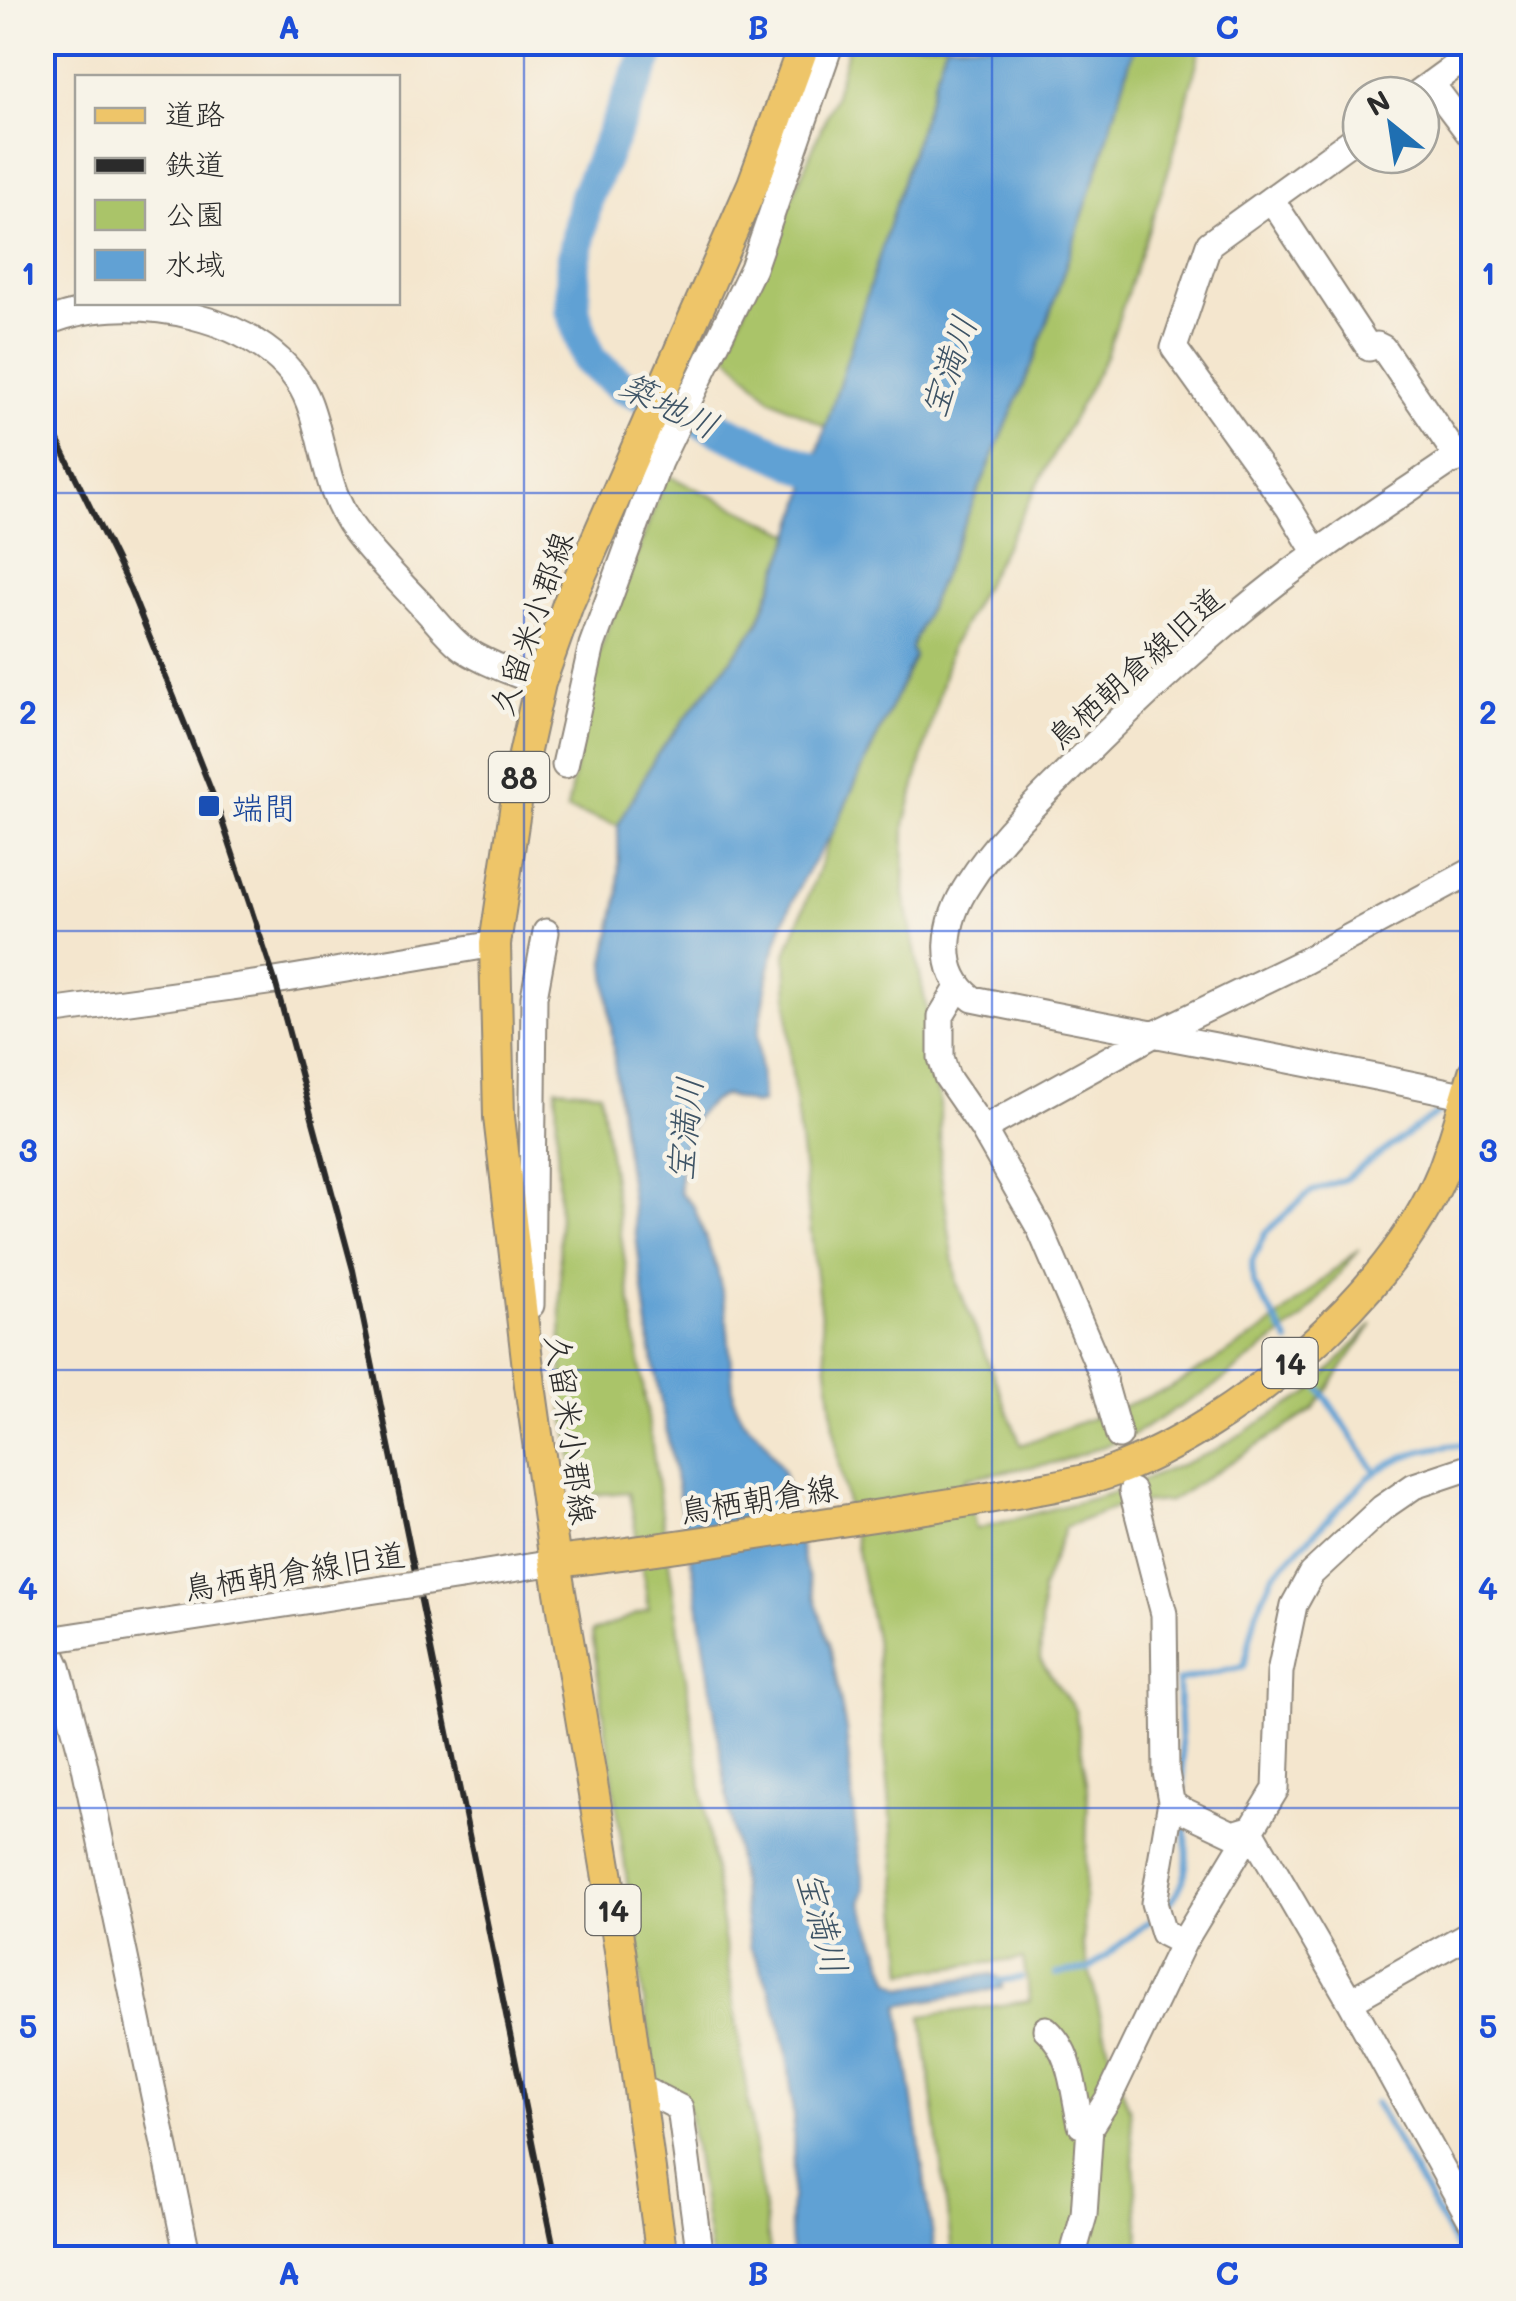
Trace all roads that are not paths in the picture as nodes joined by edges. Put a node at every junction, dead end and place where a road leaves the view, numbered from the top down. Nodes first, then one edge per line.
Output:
1 (805, 42) edge
2 (831, 42) edge
3 (1474, 52) edge
4 (1441, 76) edge
5 (1441, 107) edge
6 (1474, 140) edge
7 (1341, 148) edge
8 (1271, 199) junction
9 (42, 325) edge
10 (1466, 456) edge
11 (1316, 553) junction
12 (540, 683) junction
13 (565, 765) dead end
14 (1474, 870) edge
15 (546, 932) dead end
16 (495, 944) junction
17 (966, 994) junction
18 (42, 1013) edge
19 (1152, 1036) junction
20 (1471, 1089) edge
21 (982, 1129) junction
22 (530, 1385) junction
23 (1119, 1436) dead end
24 (1474, 1466) edge
25 (1132, 1492) dead end
26 (555, 1562) junction
27 (42, 1631) edge
28 (42, 1641) edge
29 (1171, 1801) junction
30 (1250, 1829) junction
31 (1474, 1931) edge
32 (1183, 1943) junction
33 (1350, 2001) junction
34 (1046, 2029) dead end
35 (638, 2087) junction
36 (1090, 2127) junction
37 (1474, 2226) edge
38 (188, 2258) edge
39 (662, 2258) edge
40 (700, 2258) edge
41 (1076, 2258) edge

1 - 12 main road, 久留米小郡線 / 88
2 - 13 street
3 - 4 street
5 - 6 street
7 - 8 street
8 - 10 street
8 - 11 street
9 - 12 street
10 - 11 street, 鳥栖朝倉線旧道
11 - 17 street, 鳥栖朝倉線旧道
12 - 16 main road, 久留米小郡線 / 88
14 - 19 street
15 - 22 street
16 - 18 street
16 - 22 main road, 久留米小郡線 / 88
17 - 19 street
17 - 21 street
19 - 20 street
19 - 21 street
20 - 26 main road, 鳥栖朝倉線 / 14
21 - 23 street
22 - 26 main road, 久留米小郡線 / 88
24 - 30 street
25 - 29 street
26 - 28 street, 鳥栖朝倉線旧道, bridge
26 - 35 main road, 14
27 - 38 street
29 - 30 street
29 - 32 street
30 - 32 street
30 - 33 street
31 - 33 street
32 - 36 street
33 - 37 street
34 - 36 street
35 - 39 main road, 14
35 - 40 street
36 - 41 street

